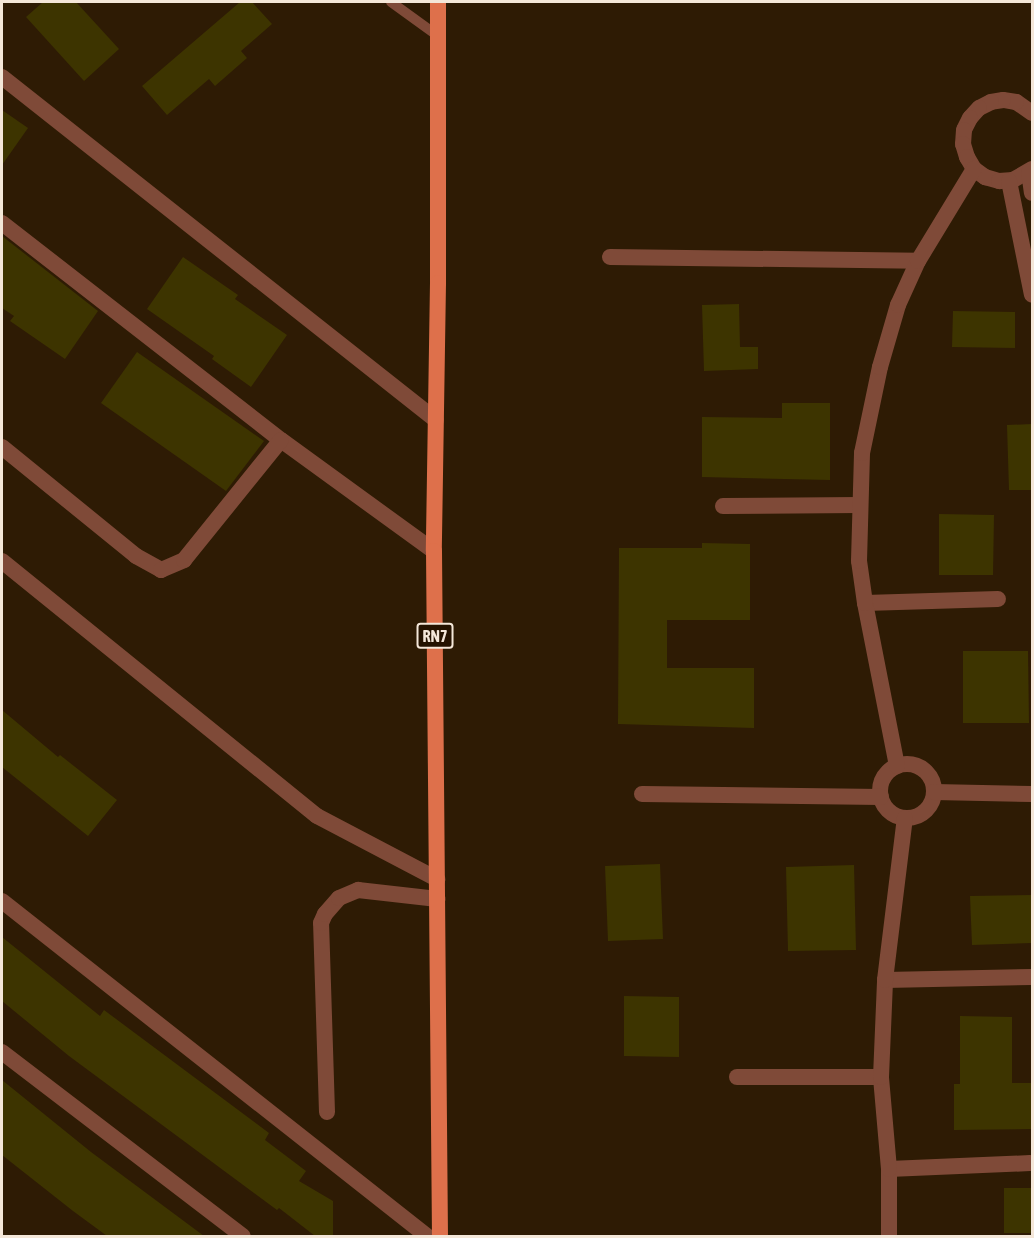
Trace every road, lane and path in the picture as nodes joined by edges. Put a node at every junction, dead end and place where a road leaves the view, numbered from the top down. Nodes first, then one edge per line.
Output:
1 (391, 2) edge
2 (438, 2) edge
3 (438, 36) junction
4 (2, 77) edge
5 (1032, 113) edge
6 (974, 169) junction
7 (1031, 170) edge
8 (1009, 181) junction
9 (1032, 193) edge
10 (2, 223) edge
11 (610, 257) dead end
12 (918, 261) junction
13 (1032, 296) edge
14 (436, 420) junction
15 (281, 440) junction
16 (2, 447) edge
17 (860, 505) junction
18 (723, 506) dead end
19 (434, 551) junction
20 (2, 561) edge
21 (998, 599) dead end
22 (865, 603) junction
23 (897, 766) junction
24 (934, 792) junction
25 (642, 794) dead end
26 (1032, 794) edge
27 (881, 797) junction
28 (905, 818) junction
29 (437, 879) junction
30 (437, 899) junction
31 (2, 902) edge
32 (1032, 977) edge
33 (885, 980) junction
34 (2, 1052) edge
35 (737, 1077) dead end
36 (881, 1077) junction
37 (327, 1112) dead end
38 (1030, 1164) dead end
39 (889, 1168) junction
40 (243, 1236) edge
41 (427, 1236) edge
42 (440, 1236) edge
43 (889, 1236) edge

1 - 3 lane
2 - 3 main road, RN7
3 - 14 main road, RN7
4 - 14 street
5 - 6 street
6 - 8 street
6 - 12 street
7 - 8 street
7 - 9 street
8 - 13 street
10 - 15 street
11 - 12 street
12 - 17 street
14 - 19 main road, RN7
15 - 16 street
15 - 19 street
17 - 18 street
17 - 22 street
19 - 29 main road, RN7
20 - 29 street
21 - 22 street
22 - 23 street
23 - 24 street
23 - 27 street
24 - 26 street
24 - 28 street
25 - 27 street
27 - 28 street
28 - 33 street
29 - 30 main road, RN7
30 - 37 street
30 - 42 main road, RN7
31 - 41 street
32 - 33 street
33 - 36 street
34 - 40 street
35 - 36 street
36 - 39 street
38 - 39 street
39 - 43 street

